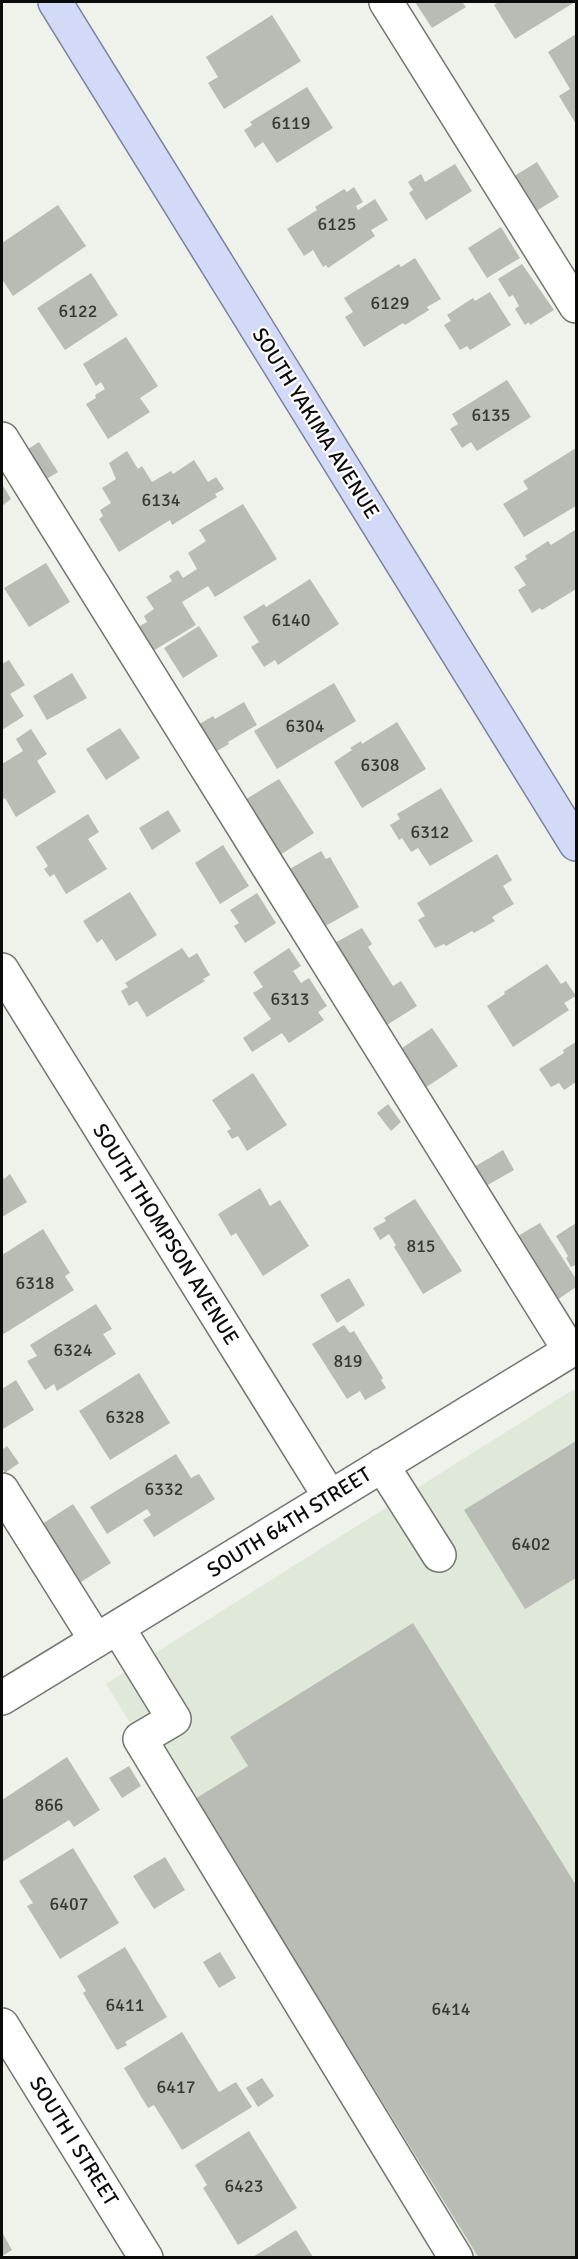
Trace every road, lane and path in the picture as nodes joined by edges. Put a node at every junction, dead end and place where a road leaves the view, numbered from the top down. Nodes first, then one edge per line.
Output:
1 (55, 2) edge
2 (386, 2) edge
3 (576, 306) edge
4 (2, 439) edge
5 (576, 844) edge
6 (2, 970) edge
7 (573, 1349) edge
8 (382, 1465) junction
9 (2, 1490) edge
10 (330, 1497) junction
11 (439, 1555) dead end
12 (107, 1634) junction
13 (2, 1698) edge
14 (2, 2025) edge
15 (146, 2258) edge
16 (456, 2258) edge

1 - 5 main road, SOUTH YAKIMA AVENUE
2 - 3 street
4 - 7 street
6 - 10 street, SOUTH THOMPSON AVENUE
7 - 8 street, SOUTH 64TH STREET
8 - 10 street, SOUTH 64TH STREET
8 - 11 street
9 - 12 street
10 - 12 street, SOUTH 64TH STREET
12 - 13 street, SOUTH 64TH STREET
12 - 16 street
14 - 15 street, SOUTH I STREET

